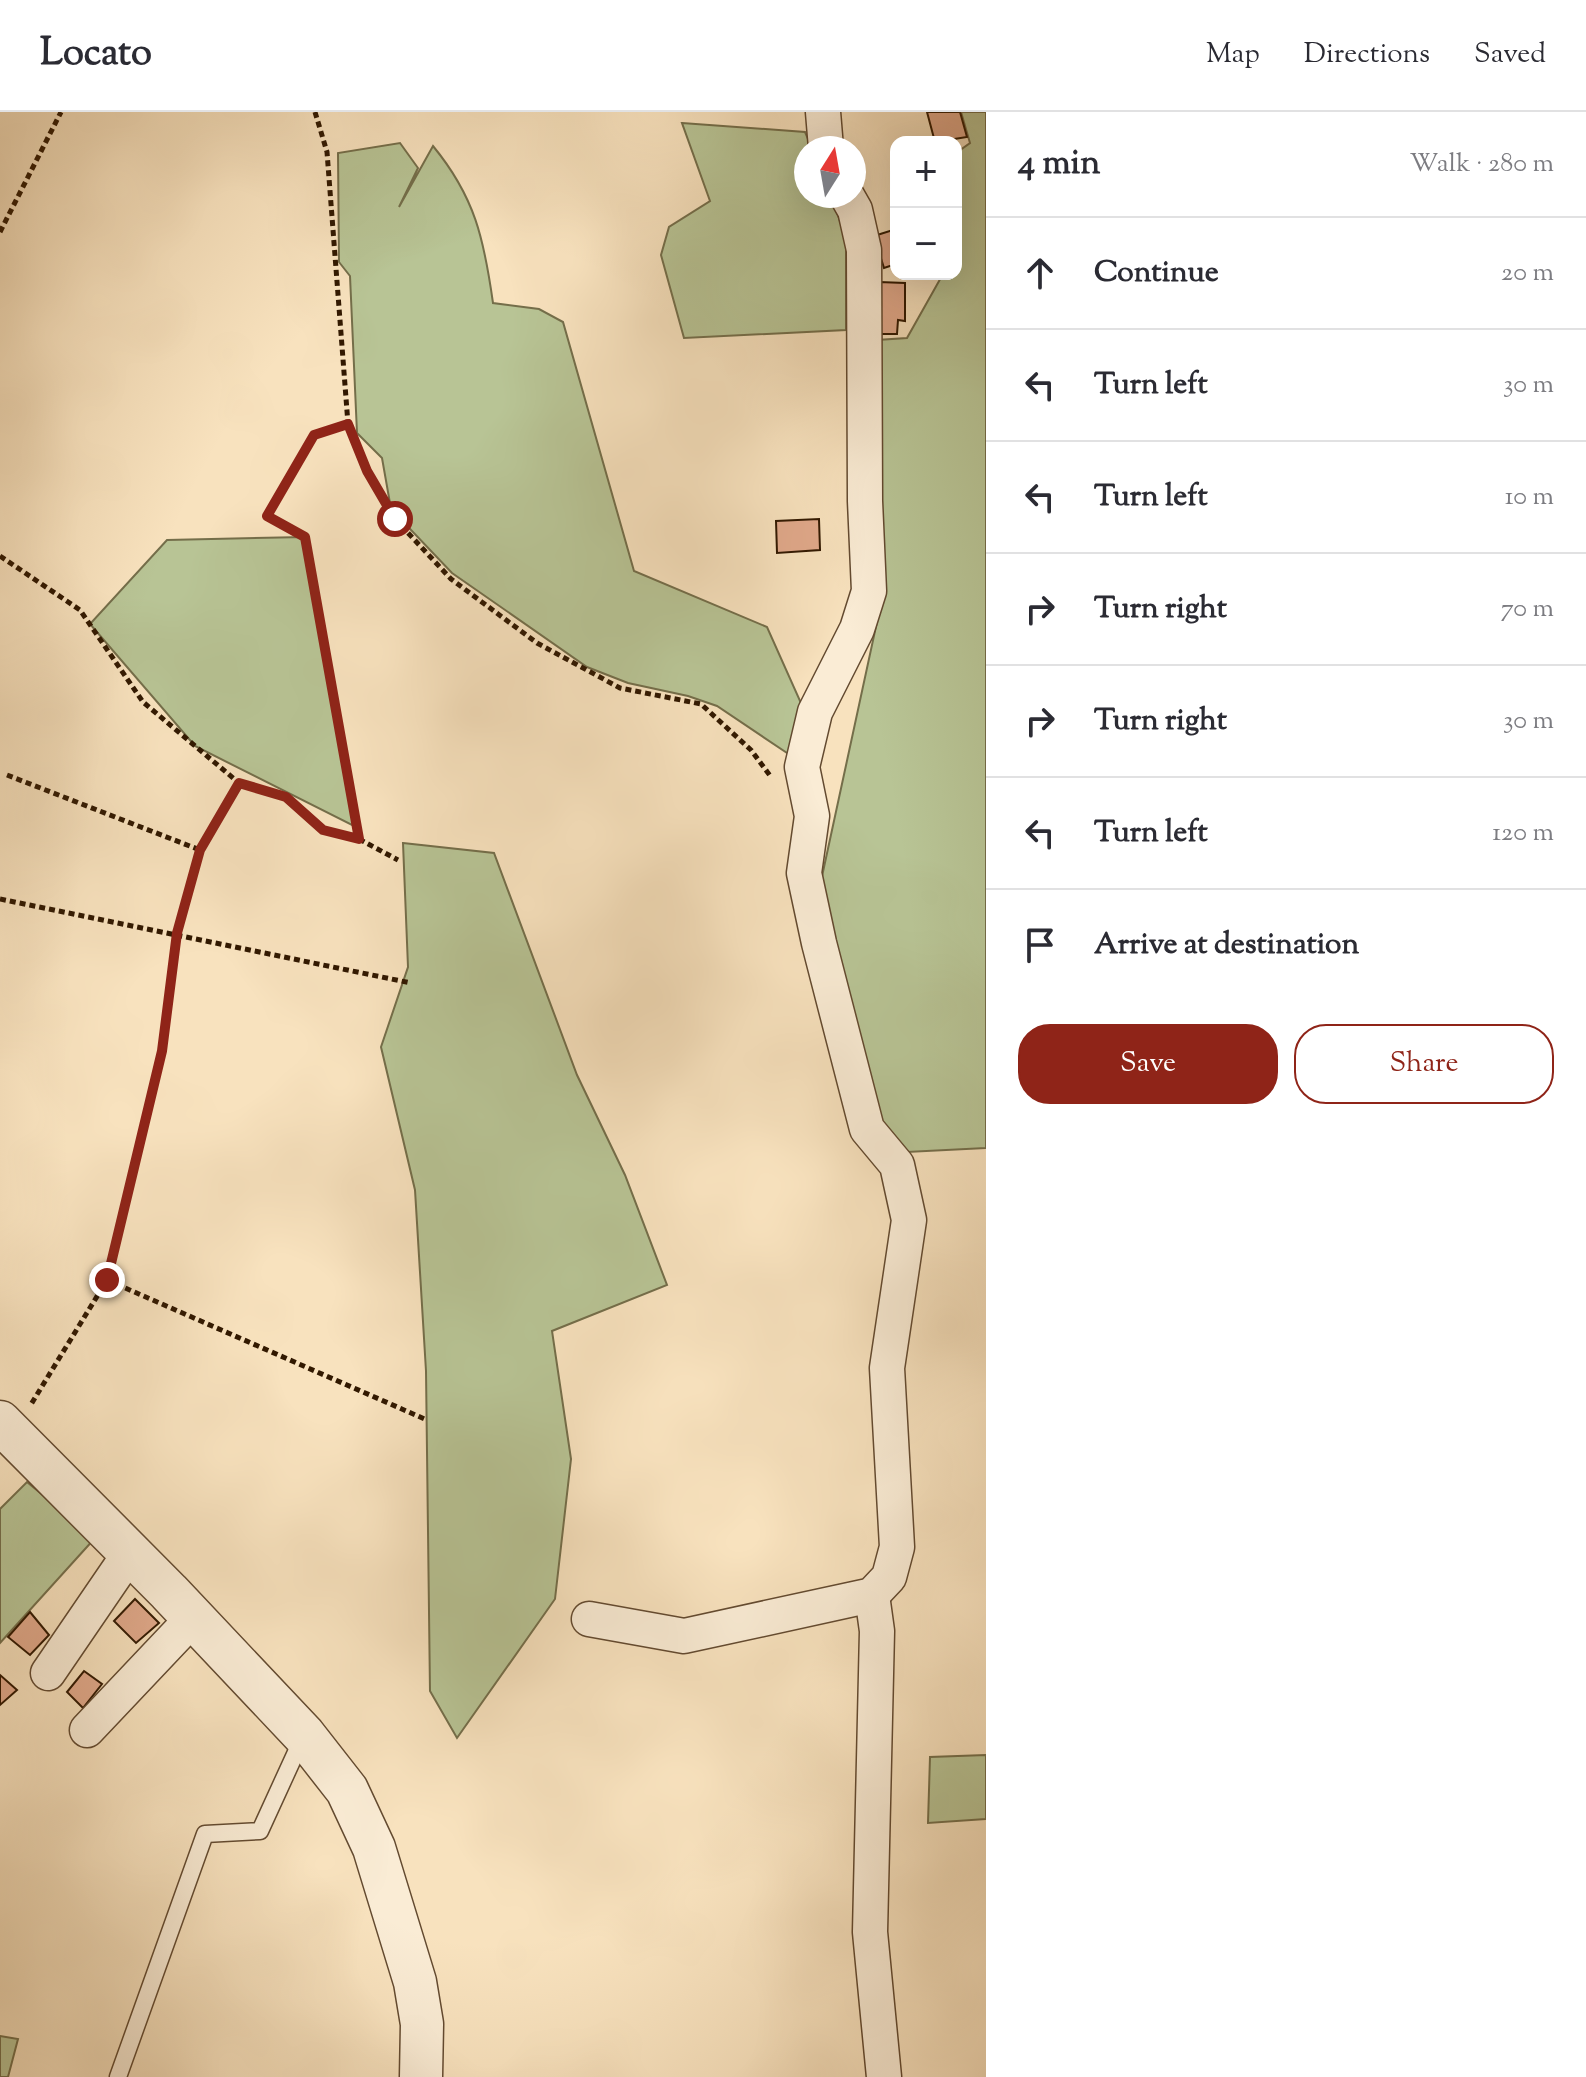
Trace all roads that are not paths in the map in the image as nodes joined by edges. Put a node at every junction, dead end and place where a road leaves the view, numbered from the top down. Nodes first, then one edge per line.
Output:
1 (823, 112) edge
2 (825, 136) edge
3 (854, 208) edge
4 (6, 1429) edge
5 (130, 1553) junction
6 (872, 1595) junction
7 (193, 1618) junction
8 (589, 1619) dead end
9 (48, 1673) dead end
10 (87, 1730) dead end
11 (304, 1735) junction
12 (118, 2077) edge
13 (421, 2077) edge
14 (884, 2077) edge

1 - 2 street
3 - 6 street
4 - 5 street
5 - 7 street
5 - 9 street
6 - 8 street
6 - 14 street
7 - 10 street
7 - 11 street
11 - 12 lane
11 - 13 street

